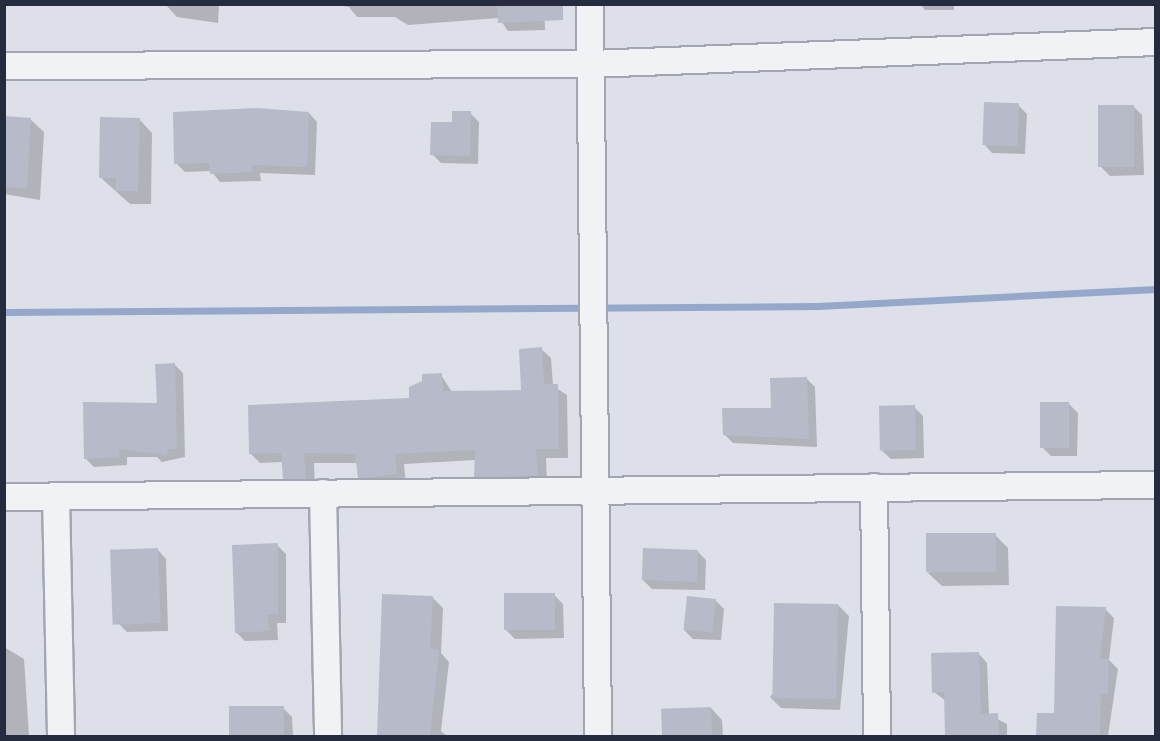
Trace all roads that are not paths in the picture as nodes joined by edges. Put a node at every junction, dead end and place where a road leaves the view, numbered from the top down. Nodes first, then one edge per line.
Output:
1 (590, 4) edge
2 (1155, 42) edge
3 (591, 64) junction
4 (4, 66) edge
5 (1155, 484) edge
6 (874, 488) junction
7 (597, 490) junction
8 (323, 493) junction
9 (56, 496) junction
10 (4, 497) edge
11 (61, 736) edge
12 (328, 736) edge
13 (598, 736) edge
14 (877, 736) edge

1 - 3 street
2 - 3 street
3 - 4 street
3 - 7 street
5 - 6 street
6 - 7 street
6 - 14 street
7 - 8 street
7 - 13 street
8 - 9 street
8 - 12 street
9 - 10 street
9 - 11 street

